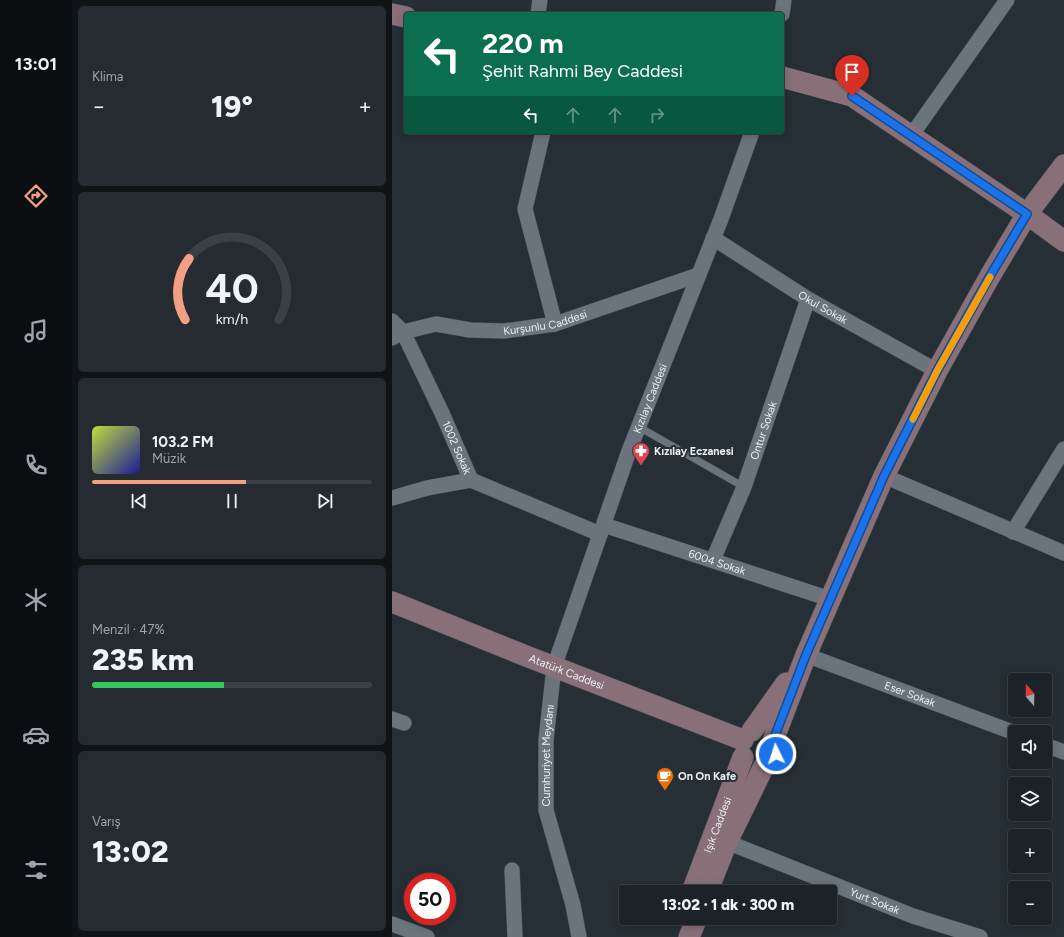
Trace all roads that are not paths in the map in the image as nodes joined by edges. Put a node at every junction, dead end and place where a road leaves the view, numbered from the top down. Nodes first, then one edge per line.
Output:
1 (540, 0) edge
2 (784, 0) edge
3 (1007, 0) edge
4 (538, 12) edge
5 (782, 12) edge
6 (392, 14) edge
7 (404, 17) edge
8 (784, 78) edge
9 (543, 134) edge
10 (751, 134) edge
11 (911, 136) junction
12 (1064, 165) edge
13 (1027, 214) junction
14 (713, 238) junction
15 (1064, 241) edge
16 (698, 275) junction
17 (808, 299) junction
18 (392, 321) edge
19 (555, 324) junction
20 (397, 335) edge
21 (937, 371) junction
22 (639, 427) junction
23 (1064, 449) edge
24 (884, 476) junction
25 (471, 480) junction
26 (744, 487) junction
27 (392, 498) edge
28 (602, 529) junction
29 (1014, 532) junction
30 (1064, 553) edge
31 (713, 560) junction
32 (830, 599) junction
33 (392, 602) edge
34 (806, 655) junction
35 (554, 667) junction
36 (1008, 730) edge
37 (774, 738) junction
38 (746, 743) junction
39 (1052, 748) edge
40 (1064, 752) edge
41 (764, 766) junction
42 (727, 842) junction
43 (512, 870) dead end
44 (695, 885) edge
45 (710, 885) edge
46 (392, 924) edge
47 (679, 925) edge
48 (693, 925) edge
49 (427, 937) edge
50 (515, 937) edge
51 (579, 937) edge
52 (675, 937) edge
53 (689, 937) edge
54 (980, 937) edge

1 - 4 street
2 - 5 street
3 - 11 street
6 - 7 main road
8 - 11 main road
9 - 19 street
10 - 14 street, Kızılay Caddesi
11 - 13 main road
12 - 13 main road, Işık Caddesi
13 - 15 main road
13 - 21 main road, Işık Caddesi
14 - 16 street, Kızılay Caddesi
14 - 17 street, Okul Sokak
16 - 19 street, Kurşunlu Caddesi
16 - 22 street, Kızılay Caddesi
17 - 21 street, Okul Sokak
17 - 26 street, Ontur Sokak
18 - 20 street
19 - 20 street, Kurşunlu Caddesi
20 - 25 street, 1002 Sokak
21 - 24 main road, Işık Caddesi
22 - 26 lane
22 - 28 street, Kızılay Caddesi
23 - 29 street
24 - 29 street
24 - 32 main road, Işık Caddesi
25 - 27 street
25 - 28 street, 1002 Sokak
26 - 31 street, Ontur Sokak
28 - 31 street, 6004 Sokak
28 - 35 street, Kızılay Caddesi
29 - 30 street
31 - 32 street, 6004 Sokak
32 - 34 main road, Işık Caddesi
33 - 35 main road, Atatürk Caddesi
34 - 36 street, Eser Sokak
34 - 37 main road, Işık Caddesi
34 - 38 main road, Işık Caddesi
35 - 38 main road, Atatürk Caddesi
35 - 51 street, Cumhuriyet Meydanı
37 - 38 main road
37 - 41 main road, Işık Caddesi
38 - 41 main road
38 - 44 main road, Işık Caddesi
39 - 40 street
41 - 42 main road, Işık Caddesi
42 - 45 main road, Işık Caddesi
42 - 54 street, Yurt Sokak
43 - 50 street
46 - 49 street
47 - 52 main road
48 - 53 main road

